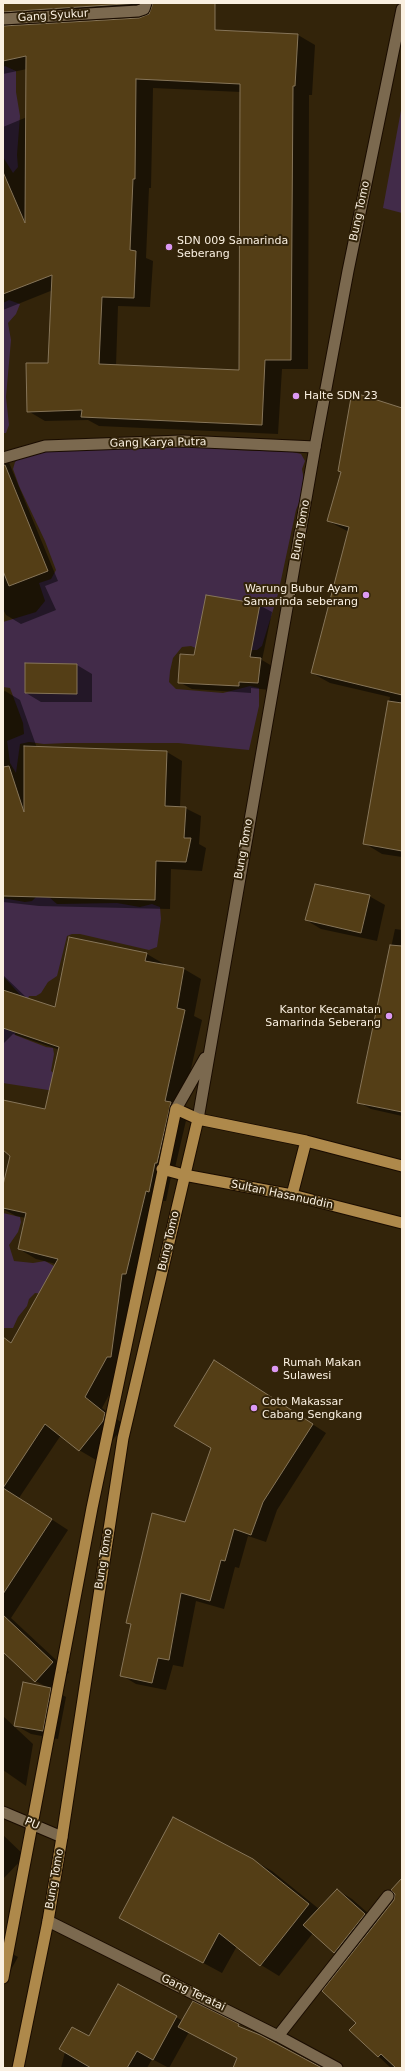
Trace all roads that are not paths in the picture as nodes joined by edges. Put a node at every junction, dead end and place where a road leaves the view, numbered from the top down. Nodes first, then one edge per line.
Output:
1 (146, 3) edge
2 (402, 9) edge
3 (3, 19) edge
4 (315, 447) junction
5 (3, 458) edge
6 (208, 1052) junction
7 (176, 1109) junction
8 (198, 1119) junction
9 (306, 1141) junction
10 (402, 1166) edge
11 (162, 1169) junction
12 (184, 1175) junction
13 (292, 1195) junction
14 (402, 1223) edge
15 (3, 1812) edge
16 (32, 1824) junction
17 (62, 1837) junction
18 (388, 1896) dead end
19 (48, 1921) junction
20 (3, 1978) edge
21 (278, 2036) junction
22 (18, 2068) edge
23 (337, 2068) edge

1 - 3 street, Gang Syukur
2 - 4 street, Bung Tomo
4 - 5 street, Gang Karya Putra
4 - 6 street, Bung Tomo
6 - 7 street, Bung Tomo
6 - 8 street, Bung Tomo
7 - 8 main road
7 - 11 main road, Bung Tomo
8 - 9 main road
8 - 12 main road, Bung Tomo
9 - 10 main road
9 - 13 main road
11 - 12 main road, Sultan Hasanuddin
11 - 16 main road, Bung Tomo
12 - 13 main road, Sultan Hasanuddin
12 - 17 main road, Bung Tomo
13 - 14 main road, Sultan Hasanuddin
15 - 16 street, PU
16 - 17 street, PU
16 - 20 main road, Bung Tomo
17 - 19 main road, Bung Tomo
18 - 21 street
19 - 21 street, Gang Teratai
19 - 22 main road, Bung Tomo
21 - 23 street, Gang Teratai

